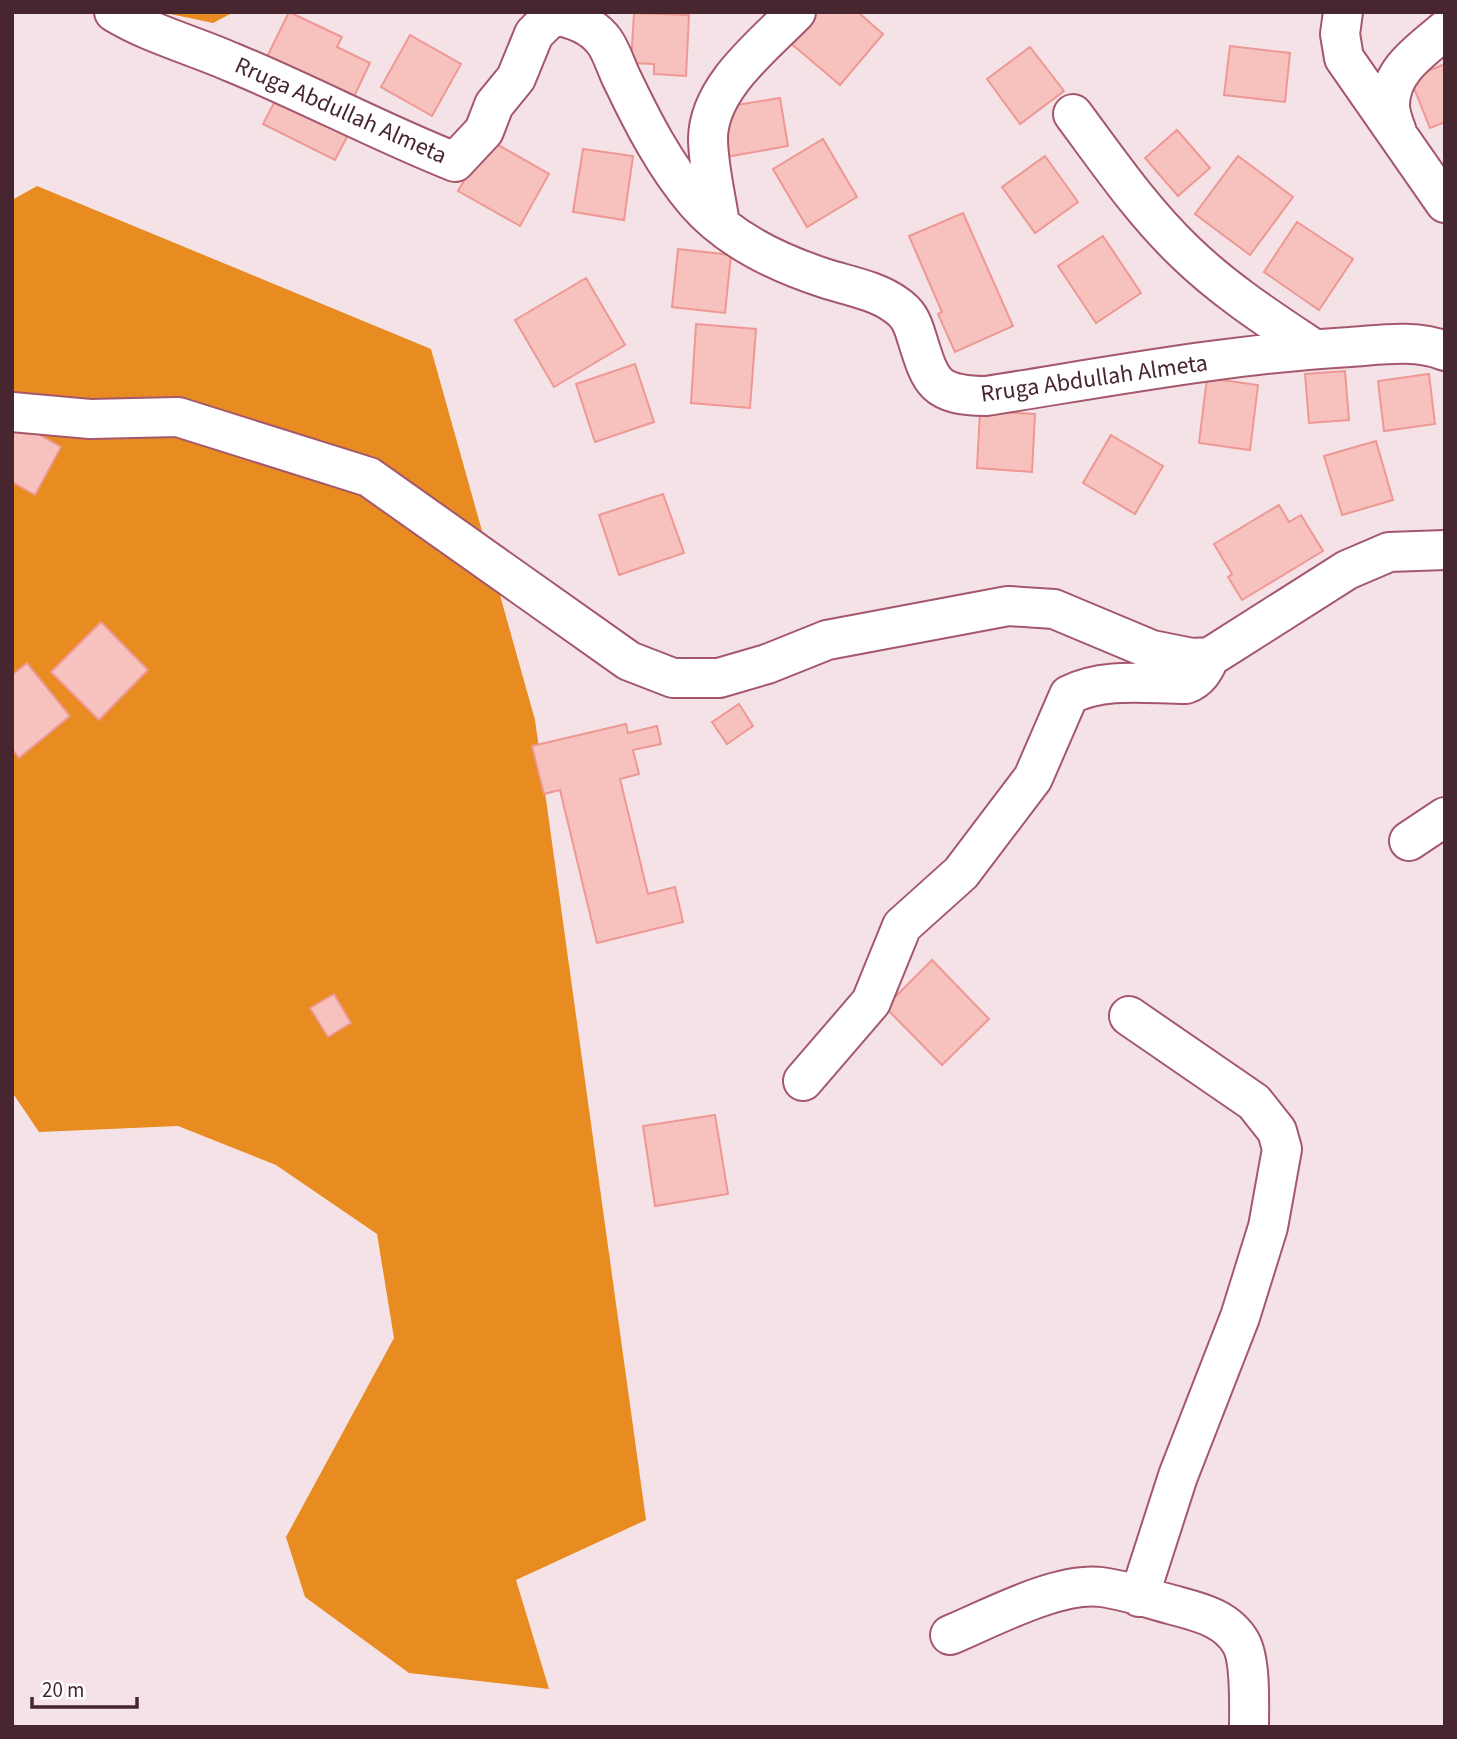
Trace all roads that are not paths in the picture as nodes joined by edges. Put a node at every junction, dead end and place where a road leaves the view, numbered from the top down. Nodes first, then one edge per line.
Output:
1 (114, 12) edge
2 (796, 12) edge
3 (1343, 12) edge
4 (1445, 30) edge
5 (1073, 114) dead end
6 (1398, 134) junction
7 (1445, 203) edge
8 (720, 224) junction
9 (1314, 349) junction
10 (1445, 351) edge
11 (12, 412) edge
12 (1445, 550) edge
13 (1210, 657) junction
14 (1445, 817) edge
15 (1409, 841) dead end
16 (1129, 1016) dead end
17 (803, 1081) dead end
18 (1139, 1597) junction
19 (950, 1635) dead end
20 (1249, 1727) edge

1 - 8 street, Rruga Abdullah Almeta
2 - 8 street
3 - 6 street
4 - 6 street
5 - 9 street
6 - 7 street
8 - 9 street, Rruga Abdullah Almeta
9 - 10 street, Rruga Abdullah Almeta
11 - 13 street
12 - 13 street
13 - 17 street
14 - 15 street
16 - 18 street
18 - 19 street
18 - 20 street

